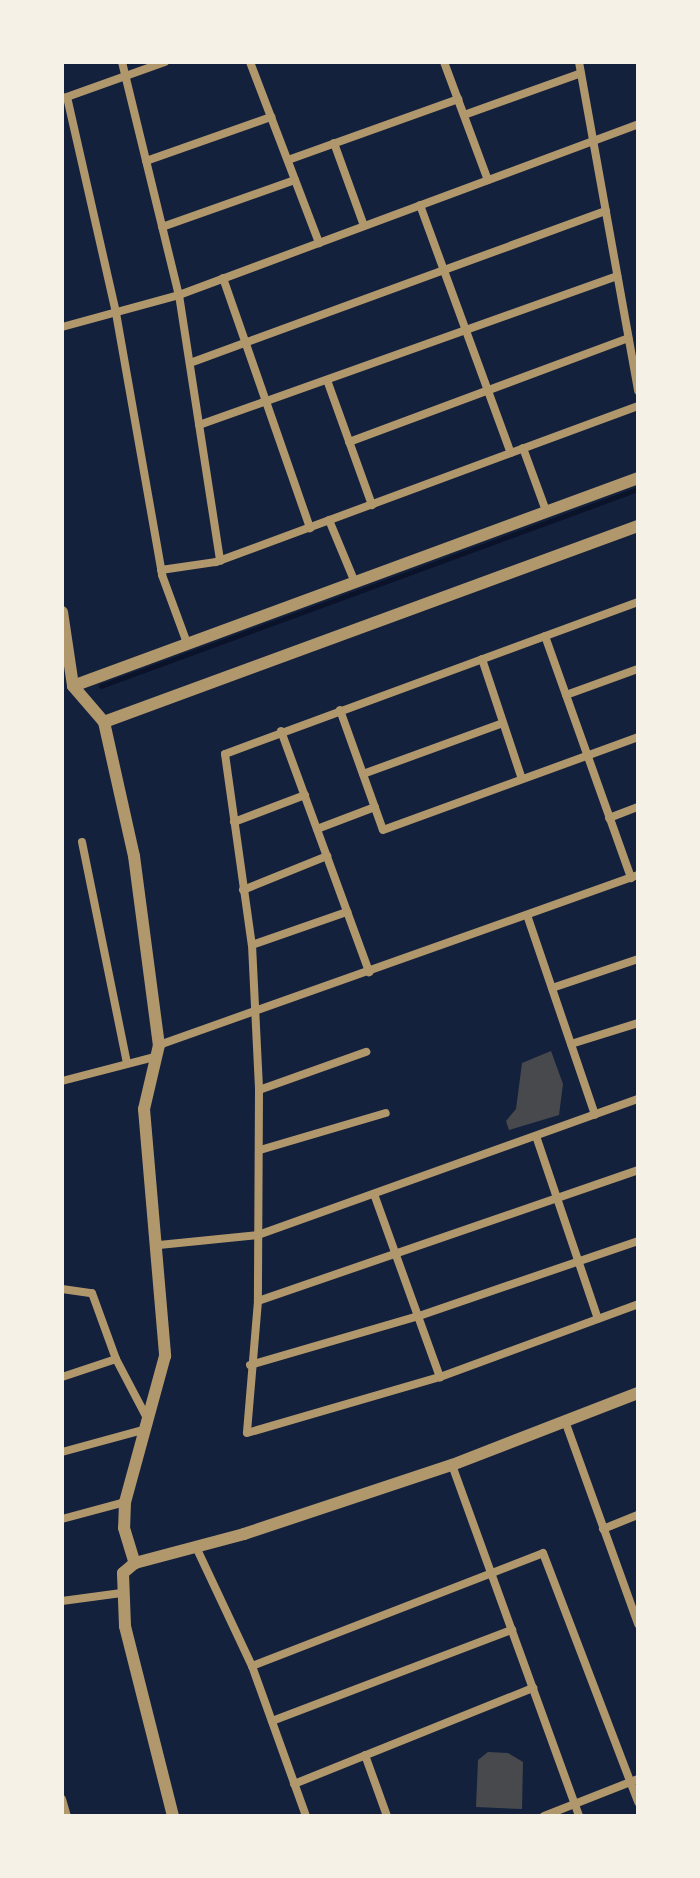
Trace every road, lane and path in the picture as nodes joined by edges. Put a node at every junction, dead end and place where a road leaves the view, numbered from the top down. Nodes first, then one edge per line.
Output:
1 (122, 62) edge
2 (165, 62) edge
3 (250, 62) edge
4 (444, 62) edge
5 (579, 62) edge
6 (581, 73) junction
7 (125, 76) junction
8 (64, 98) edge
9 (458, 99) junction
10 (464, 115) junction
11 (271, 117) junction
12 (638, 124) edge
13 (593, 140) junction
14 (334, 143) junction
15 (288, 160) junction
16 (146, 161) junction
17 (295, 180) junction
18 (488, 180) junction
19 (420, 205) junction
20 (606, 211) junction
21 (364, 226) junction
22 (162, 227) junction
23 (319, 243) junction
24 (444, 270) junction
25 (617, 276) junction
26 (223, 278) junction
27 (179, 295) junction
28 (116, 313) junction
29 (62, 327) edge
30 (466, 330) junction
31 (628, 338) junction
32 (246, 342) junction
33 (190, 363) junction
34 (327, 380) junction
35 (488, 390) junction
36 (638, 391) edge
37 (266, 402) junction
38 (638, 406) edge
39 (199, 425) junction
40 (349, 442) junction
41 (523, 448) junction
42 (511, 453) junction
43 (638, 478) edge
44 (372, 505) junction
45 (546, 511) junction
46 (329, 520) junction
47 (638, 526) edge
48 (310, 528) junction
49 (220, 561) junction
50 (161, 570) junction
51 (354, 580) junction
52 (638, 602) edge
53 (62, 612) edge
54 (545, 636) junction
55 (187, 643) junction
56 (482, 659) junction
57 (638, 669) edge
58 (68, 687) edge
59 (566, 695) junction
60 (340, 710) junction
61 (104, 722) junction
62 (503, 723) junction
63 (281, 731) junction
64 (638, 737) edge
65 (587, 755) junction
66 (363, 774) junction
67 (522, 779) junction
68 (305, 795) junction
69 (375, 807) junction
70 (638, 807) edge
71 (609, 818) junction
72 (234, 822) junction
73 (317, 829) junction
74 (82, 842) dead end
75 (327, 856) junction
76 (634, 876) edge
77 (243, 890) junction
78 (347, 912) junction
79 (527, 915) junction
80 (252, 945) junction
81 (638, 959) edge
82 (369, 972) junction
83 (552, 988) junction
84 (256, 1013) junction
85 (638, 1023) edge
86 (571, 1044) junction
87 (158, 1051) junction
88 (366, 1052) dead end
89 (127, 1063) junction
90 (62, 1081) edge
91 (259, 1090) junction
92 (638, 1099) edge
93 (386, 1113) dead end
94 (595, 1115) junction
95 (536, 1136) junction
96 (260, 1150) junction
97 (638, 1170) edge
98 (374, 1194) junction
99 (557, 1198) junction
100 (258, 1235) junction
101 (638, 1241) edge
102 (159, 1245) junction
103 (396, 1254) junction
104 (579, 1261) junction
105 (62, 1289) edge
106 (258, 1301) junction
107 (638, 1304) edge
108 (419, 1316) junction
109 (598, 1319) junction
110 (116, 1359) junction
111 (250, 1365) junction
112 (62, 1377) edge
113 (440, 1377) junction
114 (638, 1393) edge
115 (565, 1421) junction
116 (147, 1424) junction
117 (62, 1452) edge
118 (452, 1465) junction
119 (125, 1502) junction
120 (638, 1515) edge
121 (62, 1519) edge
122 (603, 1529) junction
123 (196, 1547) junction
124 (135, 1563) junction
125 (492, 1574) junction
126 (121, 1593) junction
127 (62, 1601) edge
128 (638, 1624) edge
129 (512, 1630) junction
130 (252, 1666) junction
131 (533, 1688) junction
132 (272, 1721) junction
133 (365, 1755) junction
134 (634, 1781) edge
135 (294, 1784) junction
136 (62, 1799) edge
137 (638, 1802) edge
138 (575, 1804) junction
139 (67, 1816) edge
140 (173, 1816) edge
141 (306, 1816) edge
142 (387, 1816) edge
143 (544, 1816) edge
144 (579, 1816) edge

1 - 7 street
2 - 7 street
3 - 11 street
4 - 9 street
5 - 6 street
6 - 10 street
6 - 13 street
7 - 8 street
7 - 16 street
8 - 28 street
9 - 10 street
9 - 14 street
10 - 18 street
11 - 15 street
11 - 16 street
12 - 13 street
13 - 18 street
13 - 20 street
14 - 15 street
14 - 21 street
15 - 17 street
16 - 22 street
17 - 22 street
17 - 23 street
18 - 19 street
19 - 21 street
19 - 24 street
20 - 24 street
20 - 25 street
21 - 23 street
22 - 27 street
23 - 26 street
24 - 30 street
24 - 32 street
25 - 30 street
25 - 31 street
26 - 27 street
26 - 32 street
27 - 28 street
27 - 33 street
28 - 29 street
28 - 50 street
30 - 34 street
30 - 35 street
31 - 35 street
31 - 36 street
32 - 33 street
32 - 37 street
33 - 39 street
34 - 37 street
34 - 40 street
35 - 40 street
35 - 42 street
37 - 39 street
37 - 48 street
38 - 41 street
39 - 49 street
40 - 44 street
41 - 42 street
41 - 45 street
42 - 44 street
43 - 45 street
44 - 46 street
45 - 51 street
46 - 48 street
46 - 51 street
47 - 61 street
48 - 49 street
49 - 50 street
50 - 55 street
51 - 55 street
52 - 54 street
53 - 58 street
54 - 56 street
54 - 59 street
55 - 58 street
56 - 60 street
56 - 62 street
57 - 59 street
58 - 61 street
59 - 65 street
60 - 63 street
60 - 66 street
61 - 87 street
62 - 66 street
62 - 67 street
63 - 68 street
63 - 72 street
64 - 65 street
65 - 67 street
65 - 71 street
66 - 69 street
67 - 69 street
68 - 72 street
68 - 73 street
69 - 73 street
70 - 71 street
71 - 76 street
72 - 77 street
73 - 75 street
74 - 89 street
75 - 77 street
75 - 78 street
76 - 79 street
77 - 80 street
78 - 80 street
78 - 82 street
79 - 82 street
79 - 83 street
80 - 84 street
81 - 83 street
82 - 84 street
83 - 86 street
84 - 87 street
84 - 91 street
85 - 86 street
86 - 94 street
87 - 89 street
87 - 102 street
88 - 91 street
89 - 90 street
91 - 96 street
92 - 94 street
93 - 96 street
94 - 95 street
95 - 98 street
95 - 99 street
96 - 100 street
97 - 99 street
98 - 100 street
98 - 103 street
99 - 103 street
99 - 104 street
100 - 102 street
100 - 106 street
101 - 104 street
102 - 116 street
103 - 106 street
103 - 108 street
104 - 108 street
104 - 109 street
105 - 110 street
106 - 111 street
107 - 109 street
108 - 111 street
108 - 113 street
109 - 113 street
110 - 112 street
110 - 116 street
111 - 113 street
114 - 115 street
115 - 118 street
115 - 122 street
116 - 117 street
116 - 119 street
118 - 123 street
118 - 125 street
119 - 121 street
119 - 124 street
120 - 122 street
122 - 128 street
123 - 124 street
123 - 130 street
124 - 126 street
125 - 129 street
125 - 130 street
125 - 134 street
126 - 127 street
126 - 140 street
129 - 131 street
129 - 132 street
130 - 132 street
131 - 133 street
131 - 138 street
132 - 135 street
133 - 135 street
133 - 142 street
134 - 137 street
134 - 138 street
135 - 141 street
136 - 139 street
138 - 143 street
138 - 144 street

